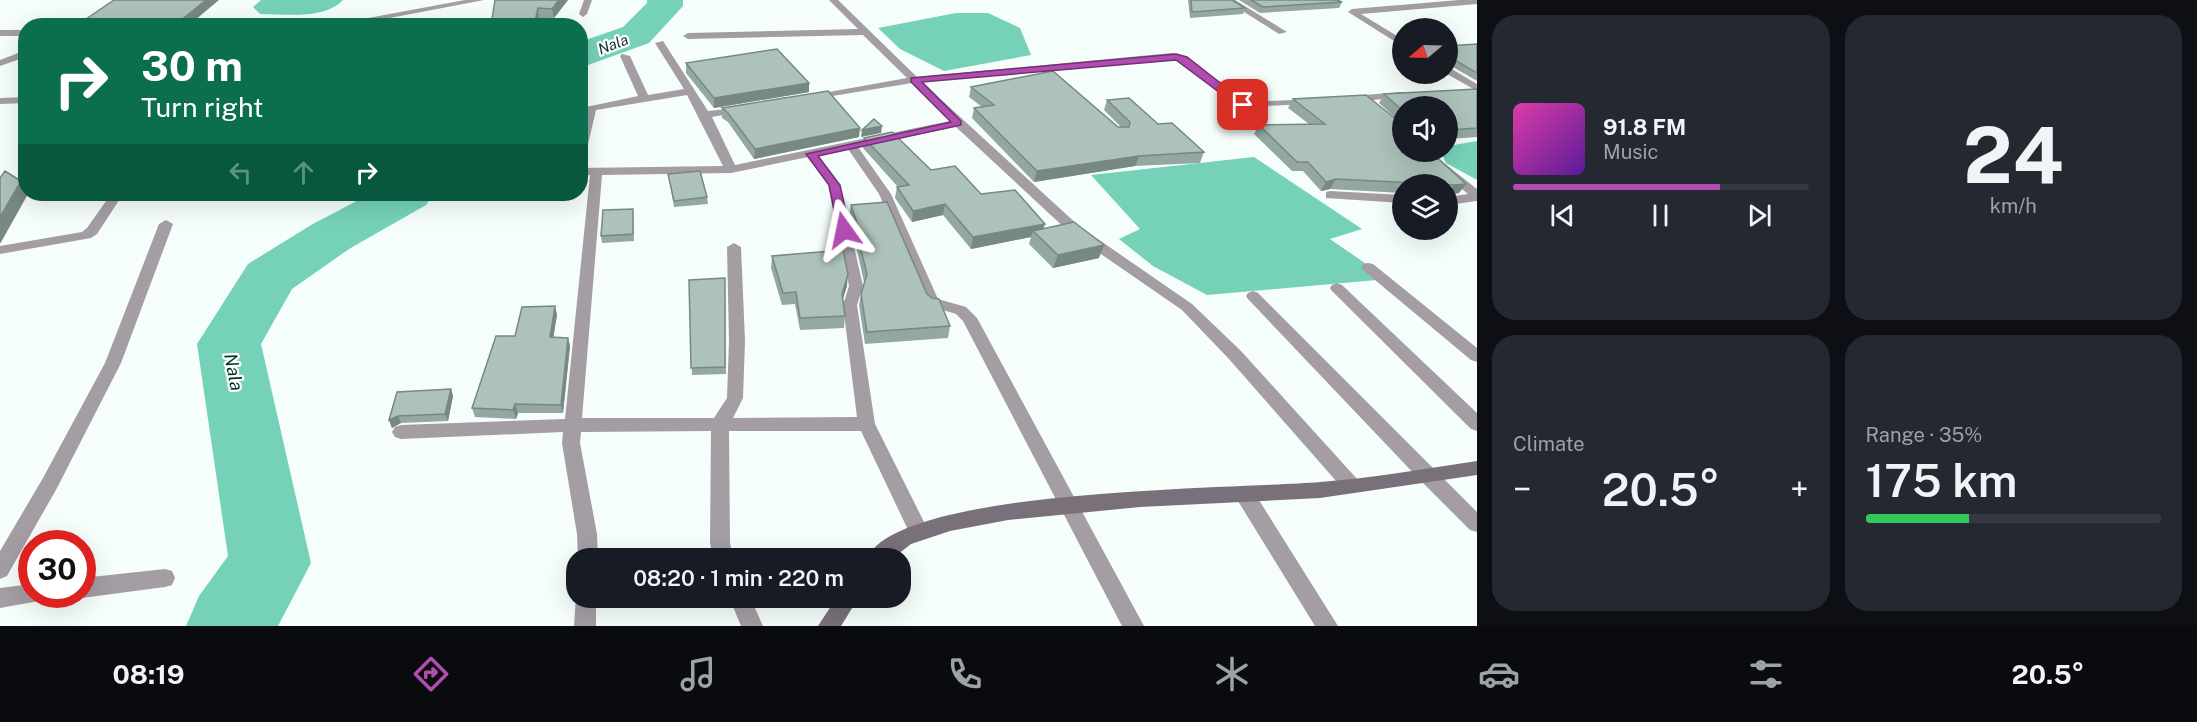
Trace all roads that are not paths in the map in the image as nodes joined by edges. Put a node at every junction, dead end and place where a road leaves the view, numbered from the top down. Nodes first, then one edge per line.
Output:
1 (480, 0) edge
2 (588, 0) edge
3 (833, 0) edge
4 (1229, 0) edge
5 (1477, 1) edge
6 (583, 14) dead end
7 (375, 18) edge
8 (864, 32) junction
9 (1282, 32) dead end
10 (0, 33) edge
11 (18, 33) edge
12 (688, 36) dead end
13 (1392, 36) edge
14 (660, 43) dead end
15 (18, 55) edge
16 (625, 56) dead end
17 (0, 63) edge
18 (1048, 67) junction
19 (1458, 78) edge
20 (914, 80) junction
21 (1064, 82) edge
22 (690, 91) junction
23 (1474, 91) edge
24 (1413, 95) edge
25 (644, 98) junction
26 (1364, 98) junction
27 (1341, 99) edge
28 (0, 100) edge
29 (18, 100) edge
30 (799, 100) edge
31 (1329, 100) edge
32 (752, 107) edge
33 (1379, 112) edge
34 (705, 115) junction
35 (588, 118) edge
36 (958, 123) junction
37 (852, 146) junction
38 (812, 154) junction
39 (1435, 162) edge
40 (731, 169) junction
41 (588, 172) edge
42 (1330, 195) edge
43 (1477, 195) edge
44 (1392, 198) edge
45 (1458, 199) edge
46 (112, 201) edge
47 (586, 201) edge
48 (166, 224) dead end
49 (734, 247) dead end
50 (0, 250) edge
51 (1368, 267) dead end
52 (1337, 288) dead end
53 (1254, 296) dead end
54 (1477, 356) edge
55 (720, 423) junction
56 (866, 423) junction
57 (1477, 424) edge
58 (573, 425) junction
59 (401, 432) dead end
60 (1477, 468) edge
61 (1426, 475) junction
62 (1351, 485) junction
63 (1245, 495) junction
64 (1069, 505) junction
65 (1477, 524) edge
66 (918, 530) junction
67 (588, 548) edge
68 (721, 548) edge
69 (885, 548) edge
70 (0, 570) edge
71 (165, 578) dead end
72 (96, 586) edge
73 (18, 596) edge
74 (0, 598) edge
75 (586, 608) edge
76 (744, 608) edge
77 (841, 608) edge
78 (585, 626) edge
79 (752, 626) edge
80 (829, 626) edge
81 (1133, 626) edge
82 (1327, 626) edge

1 - 7 street
2 - 6 street
3 - 8 street
4 - 9 street
5 - 13 street
8 - 12 street
8 - 20 street
10 - 11 street
14 - 22 street
15 - 17 street
16 - 25 street
18 - 20 street
18 - 21 street
18 - 31 street
19 - 23 street
20 - 30 street
20 - 36 street
22 - 25 street
22 - 34 street
24 - 26 street
25 - 35 street
26 - 27 street
26 - 33 street
28 - 29 street
32 - 34 street
34 - 40 street
36 - 37 street
36 - 62 street
37 - 38 street
37 - 64 street
38 - 40 street
38 - 56 street
39 - 43 street
40 - 41 street
42 - 44 street
43 - 45 street
46 - 50 street
47 - 58 street
48 - 70 street
49 - 55 street
51 - 54 street
52 - 57 street
53 - 61 street
55 - 56 street
55 - 58 street
55 - 68 street
56 - 66 street
58 - 59 street
58 - 67 street
60 - 61 street
61 - 62 street
61 - 65 street
62 - 63 street
63 - 64 street
63 - 82 street
64 - 66 street
64 - 81 street
66 - 69 street
71 - 72 street
73 - 74 street
75 - 78 street
76 - 79 street
77 - 80 street

